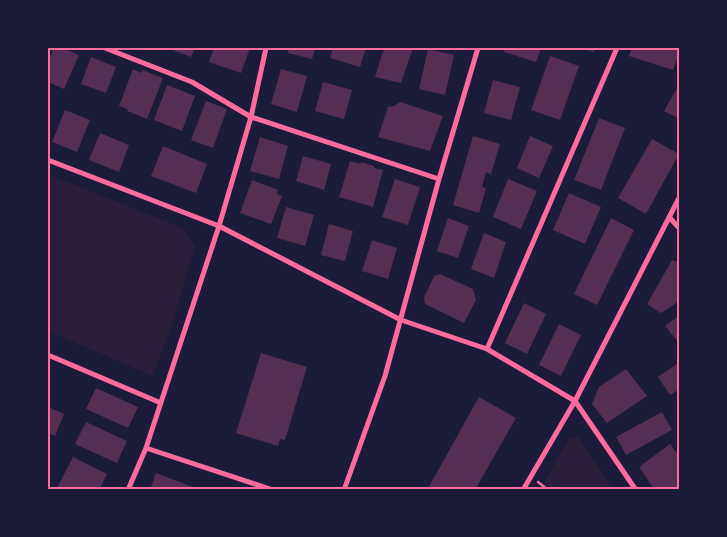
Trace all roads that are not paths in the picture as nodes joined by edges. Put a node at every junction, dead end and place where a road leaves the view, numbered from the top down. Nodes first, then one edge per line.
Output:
1 (105, 48) edge
2 (266, 48) edge
3 (478, 48) edge
4 (617, 48) edge
5 (251, 117) junction
6 (48, 160) edge
7 (439, 179) junction
8 (680, 196) edge
9 (669, 217) junction
10 (219, 226) junction
11 (680, 228) edge
12 (401, 320) junction
13 (487, 350) junction
14 (48, 355) edge
15 (575, 401) junction
16 (161, 403) junction
17 (146, 448) junction
18 (128, 490) edge
19 (273, 490) edge
20 (344, 490) edge
21 (523, 490) edge
22 (636, 490) edge

1 - 5 street
2 - 5 street
3 - 7 street
4 - 13 street
5 - 7 street
5 - 10 street
6 - 10 street
7 - 12 street
8 - 9 street
9 - 11 street
9 - 15 street
10 - 12 street
10 - 16 street
12 - 13 street
12 - 20 street
13 - 15 street
14 - 16 street
15 - 21 street
15 - 22 street
16 - 17 street
17 - 18 street
17 - 19 street

